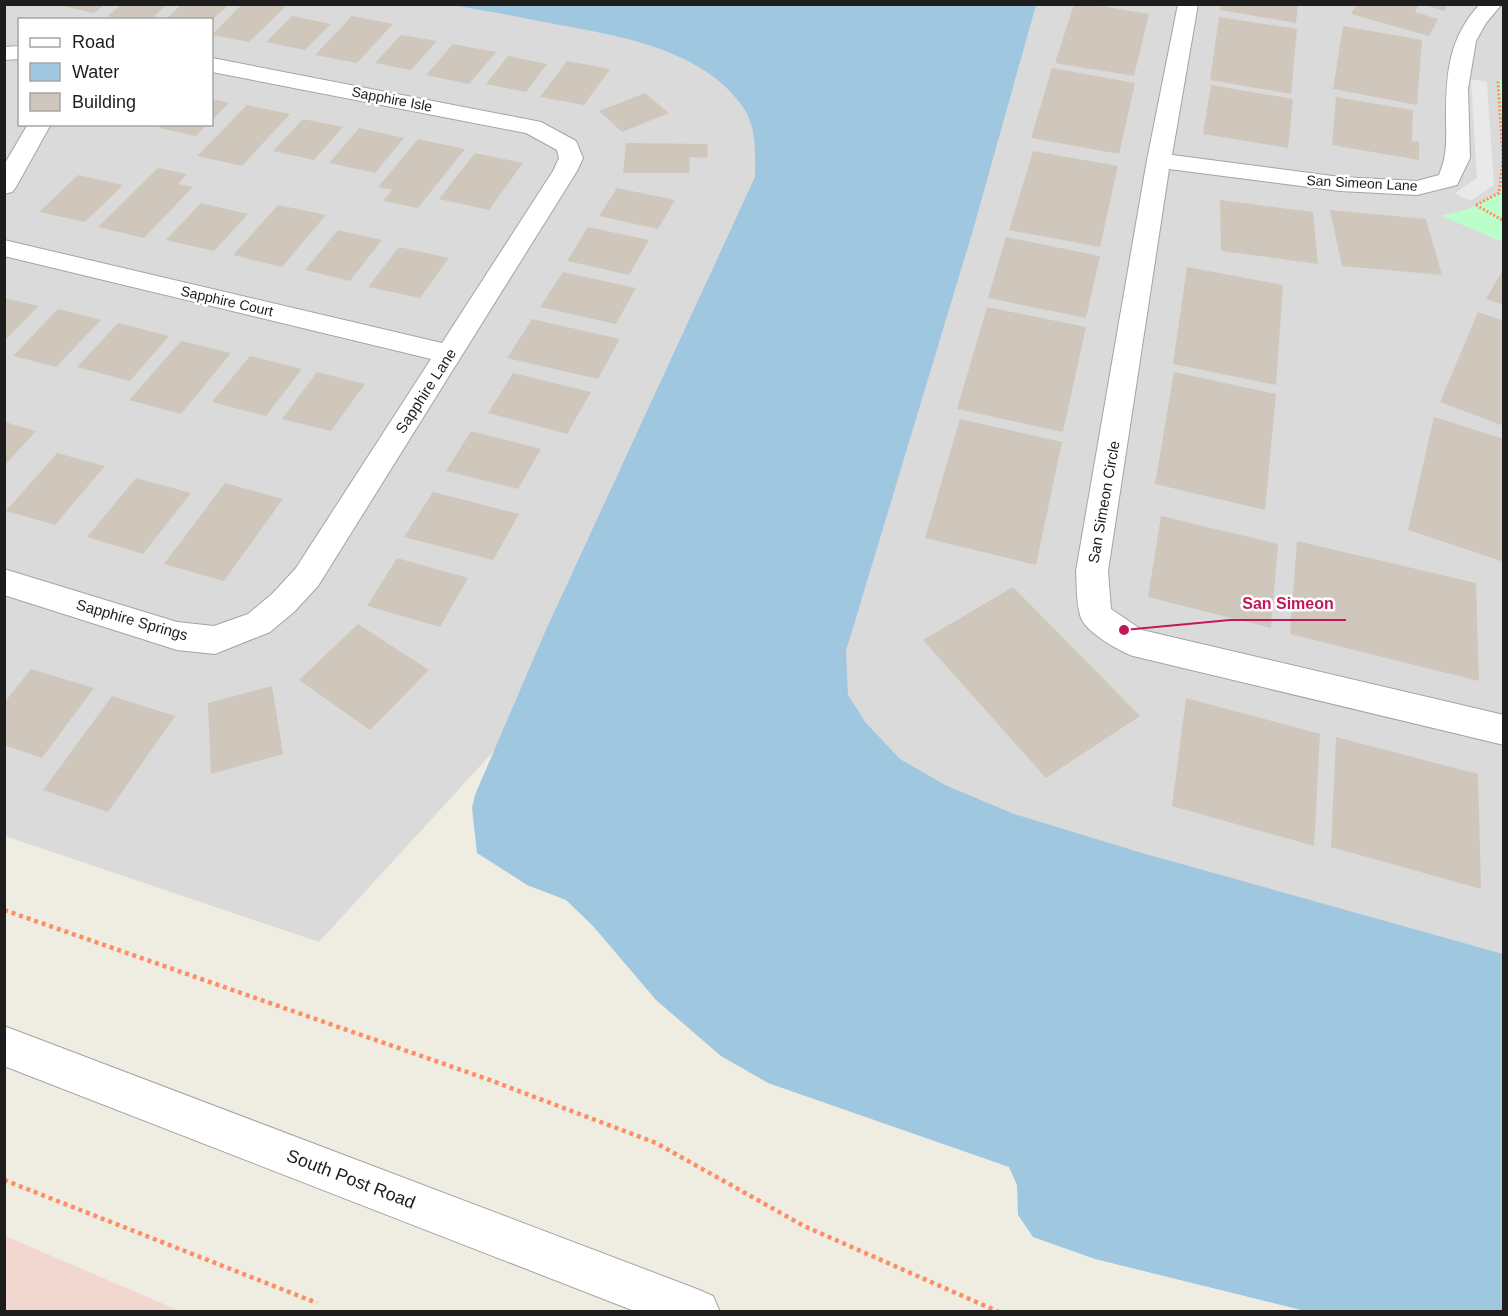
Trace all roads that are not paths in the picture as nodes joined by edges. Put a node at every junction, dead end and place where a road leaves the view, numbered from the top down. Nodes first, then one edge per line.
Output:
1 (1188, 4) edge
2 (1492, 4) edge
3 (213, 65) edge
4 (39, 126) edge
5 (568, 146) joint
6 (1160, 160) junction
7 (4, 187) edge
8 (4, 248) edge
9 (449, 354) junction
10 (4, 582) edge
11 (260, 623) joint
12 (1503, 730) edge
13 (4, 1046) edge
14 (697, 1311) edge

1 - 6 street, San Simeon Circle
2 - 6 street, San Simeon Lane
3 - 5 street, Sapphire Isle
4 - 7 street
5 - 9 street, Sapphire Lane
6 - 12 street, San Simeon Circle
8 - 9 street, Sapphire Court
9 - 11 street, Sapphire Lane
10 - 11 street, Sapphire Springs
13 - 14 street, South Post Road

